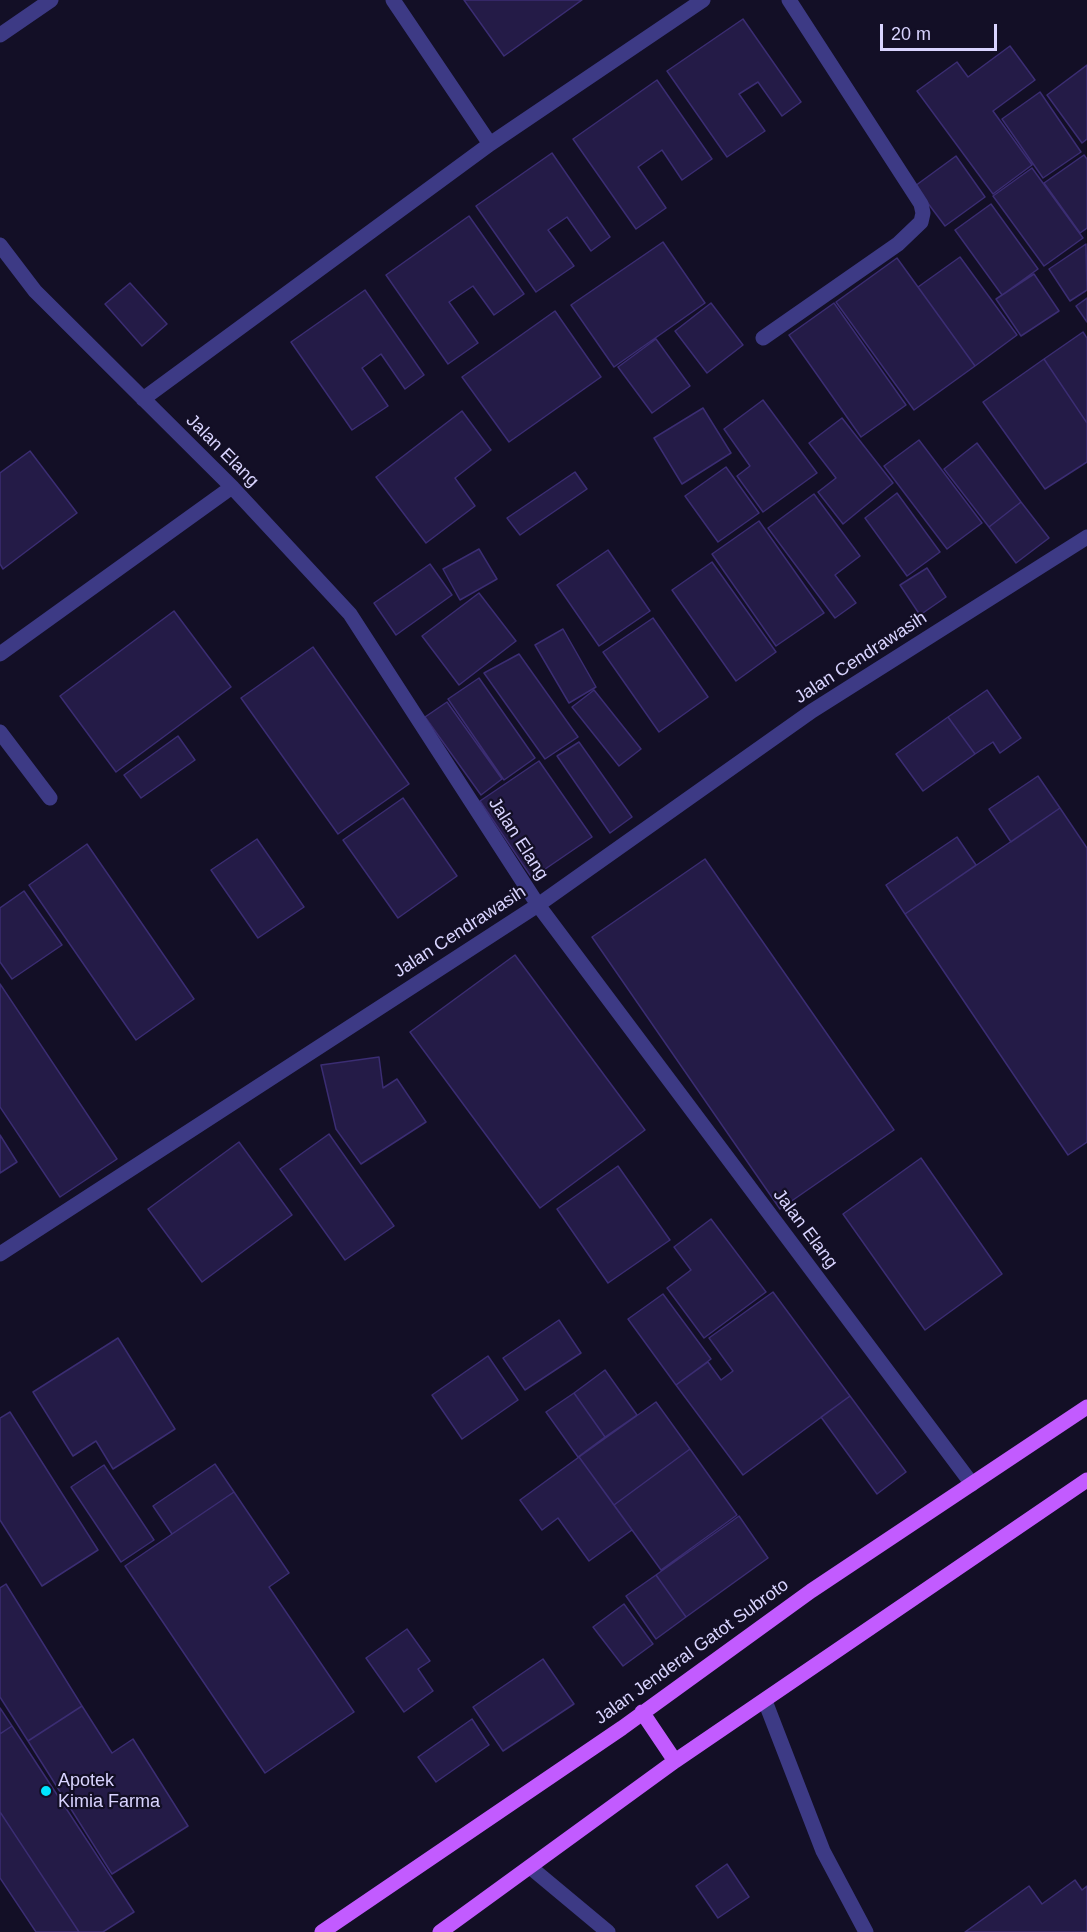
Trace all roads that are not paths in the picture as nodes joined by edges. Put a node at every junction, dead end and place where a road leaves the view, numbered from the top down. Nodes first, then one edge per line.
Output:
1 (51, 0) edge
2 (393, 0) edge
3 (703, 0) edge
4 (789, 0) edge
5 (0, 35) edge
6 (490, 144) junction
7 (0, 245) edge
8 (764, 338) dead end
9 (143, 399) junction
10 (232, 488) junction
11 (1087, 537) edge
12 (0, 654) edge
13 (0, 732) edge
14 (50, 798) dead end
15 (538, 905) junction
16 (0, 1254) edge
17 (1087, 1407) edge
18 (1087, 1480) edge
19 (972, 1484) junction
20 (765, 1701) junction
21 (642, 1712) junction
22 (675, 1761) junction
23 (530, 1867) junction
24 (322, 1932) edge
25 (440, 1932) edge
26 (608, 1932) edge
27 (865, 1932) edge

1 - 5 street
2 - 6 street
3 - 6 street
4 - 8 street
6 - 9 street
7 - 9 street, Jalan Elang
9 - 10 street, Jalan Elang
10 - 12 street
10 - 15 street, Jalan Elang
11 - 15 street, Jalan Cendrawasih
13 - 14 street
15 - 16 street, Jalan Cendrawasih
15 - 19 street, Jalan Elang
17 - 19 main road, Jalan Jenderal Gatot Subroto
18 - 20 main road
19 - 21 main road, Jalan Jenderal Gatot Subroto
20 - 22 main road
20 - 27 street
21 - 22 main road
21 - 24 main road, Jalan Jenderal Gatot Subroto
22 - 23 main road
23 - 25 main road
23 - 26 street

